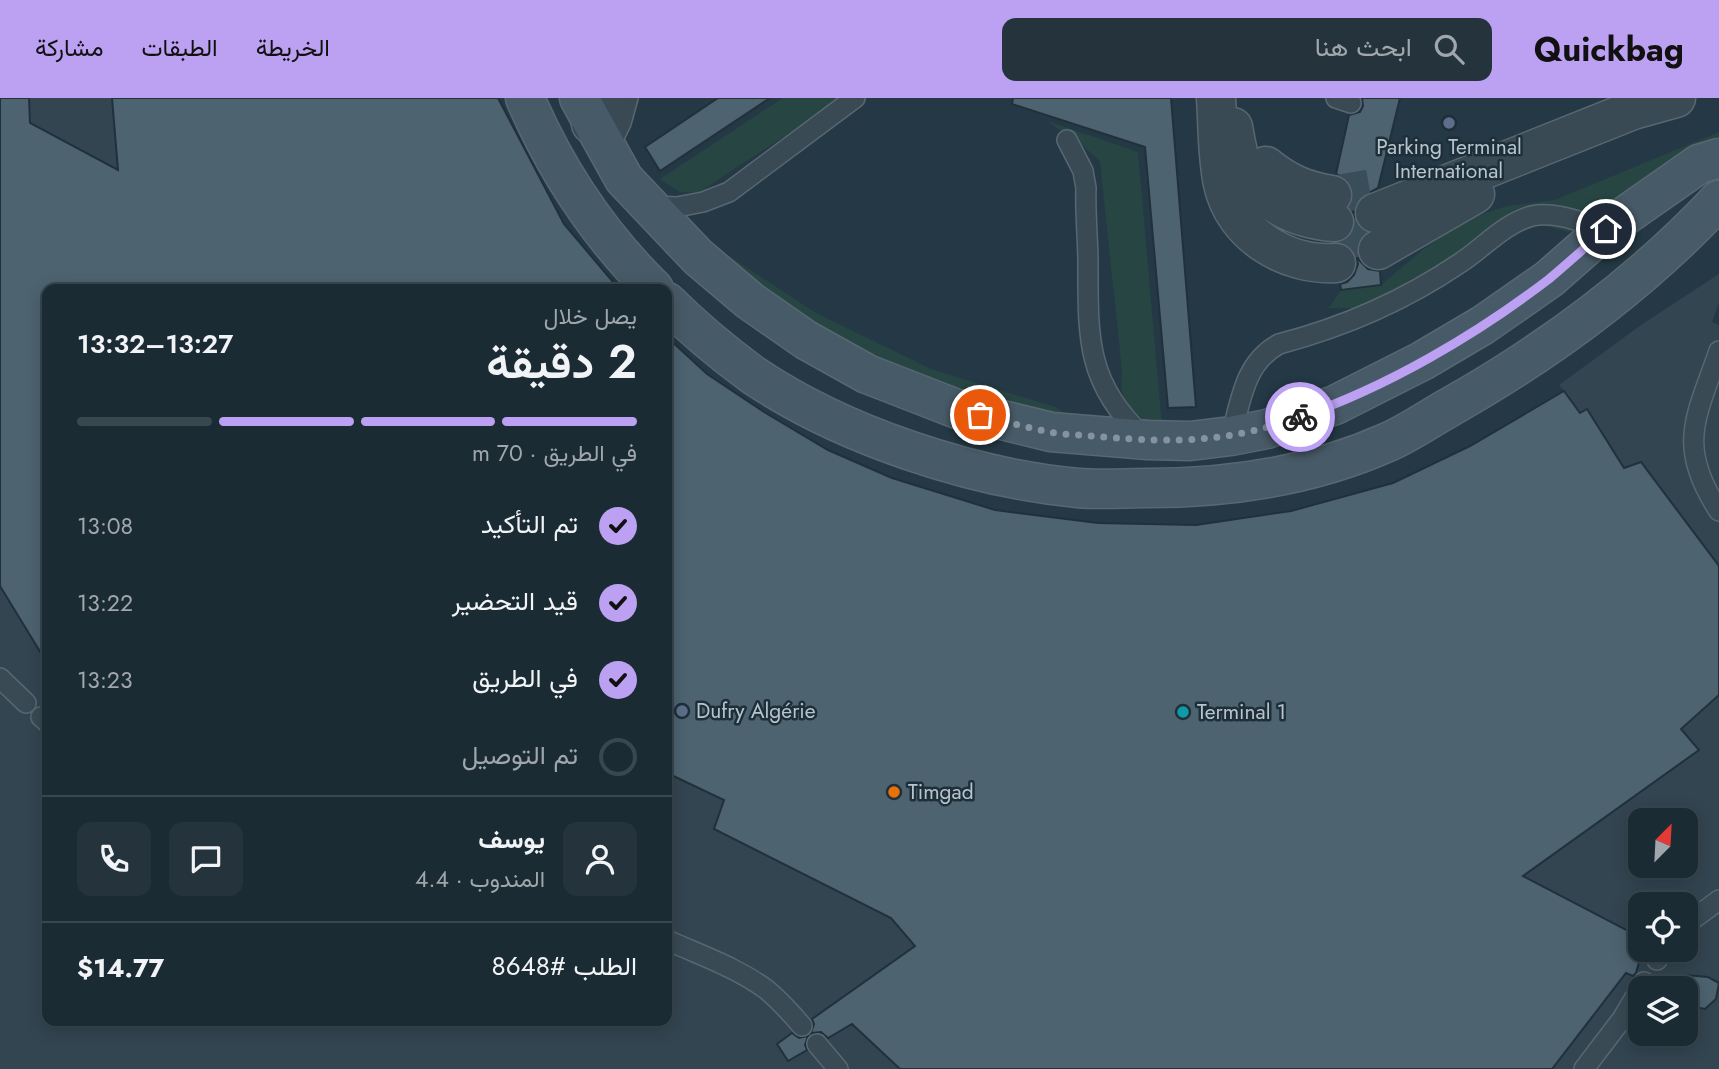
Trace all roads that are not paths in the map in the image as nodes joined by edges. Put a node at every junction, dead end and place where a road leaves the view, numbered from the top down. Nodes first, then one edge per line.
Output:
1 (525, 98) edge
2 (628, 98) edge
3 (855, 98) edge
4 (1218, 98) edge
5 (1227, 98) edge
6 (1235, 98) edge
7 (1676, 98) edge
8 (597, 118) edge
9 (1591, 127) junction
10 (1067, 140) dead end
11 (1719, 158) edge
12 (1719, 200) edge
13 (650, 206) junction
14 (1606, 229) junction
15 (1334, 230) junction
16 (649, 284) edge
17 (672, 306) edge
18 (1719, 351) edge
19 (1231, 436) junction
20 (1148, 440) junction
21 (1719, 511) edge
22 (0, 678) edge
23 (26, 703) dead end
24 (1719, 901) edge
25 (1698, 916) edge
26 (672, 942) edge
27 (1628, 1009) edge
28 (802, 1026) dead end
29 (817, 1044) dead end
30 (838, 1069) edge
31 (1584, 1069) edge

1 - 16 main road
2 - 8 lane
3 - 13 lane
4 - 15 street
5 - 15 street
6 - 15 street
7 - 9 street
8 - 13 main road
9 - 9 street
10 - 20 lane
11 - 14 main road
12 - 17 main road
13 - 20 main road
14 - 19 main road
14 - 19 lane
18 - 21 lane
19 - 20 main road
22 - 23 lane
24 - 25 lane
26 - 28 lane
27 - 31 lane
29 - 30 lane

